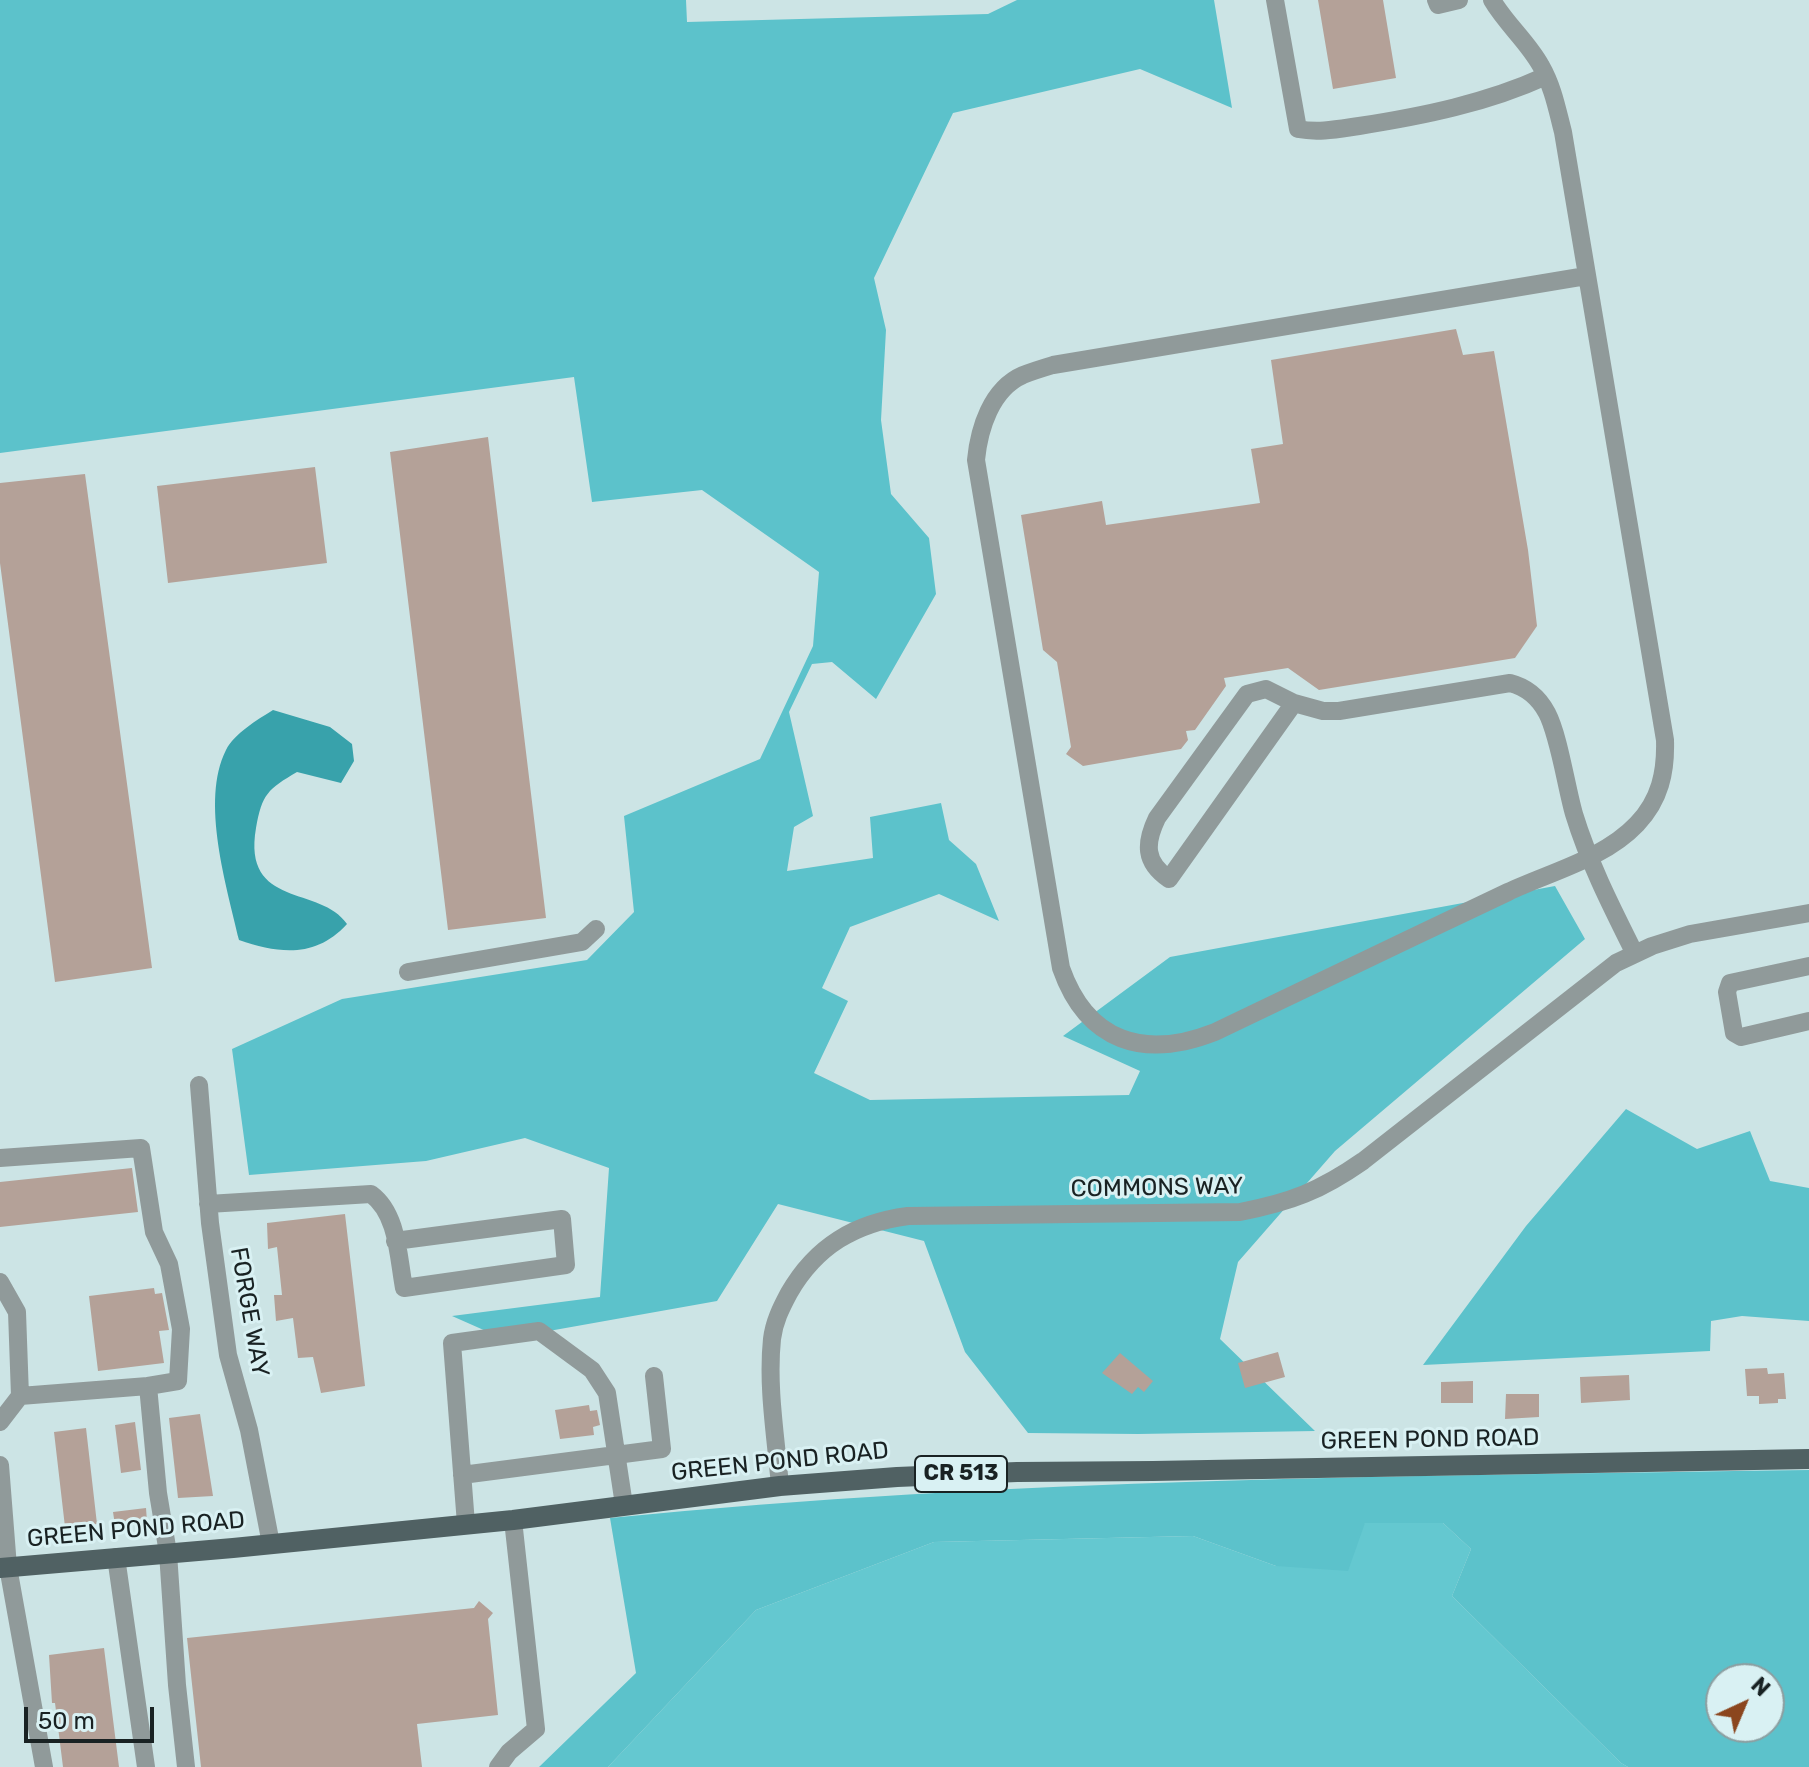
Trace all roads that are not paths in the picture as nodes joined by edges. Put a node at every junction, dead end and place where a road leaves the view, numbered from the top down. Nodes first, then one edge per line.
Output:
1 (1275, 0) edge
2 (1436, 0) edge
3 (1459, 0) edge
4 (1492, 0) edge
5 (1546, 76) junction
6 (1586, 276) junction
7 (1294, 703) junction
8 (1587, 857) junction
9 (1809, 913) edge
10 (596, 929) dead end
11 (1635, 954) junction
12 (1809, 966) edge
13 (408, 972) dead end
14 (1809, 1021) edge
15 (199, 1085) dead end
16 (0, 1158) edge
17 (208, 1204) junction
18 (395, 1241) junction
19 (0, 1282) edge
20 (654, 1376) dead end
21 (148, 1386) junction
22 (20, 1396) junction
23 (0, 1422) edge
24 (617, 1455) junction
25 (1809, 1459) edge
26 (0, 1465) edge
27 (462, 1475) junction
28 (780, 1486) junction
29 (624, 1505) junction
30 (513, 1520) junction
31 (466, 1524) junction
32 (271, 1544) junction
33 (168, 1553) junction
34 (116, 1557) junction
35 (4, 1568) edge
36 (44, 1767) edge
37 (146, 1767) edge
38 (186, 1767) edge
39 (498, 1767) edge

1 - 5 street
2 - 3 street
4 - 5 street
5 - 6 street
6 - 8 street
6 - 8 street
7 - 7 street
7 - 8 street
8 - 11 street
9 - 11 street, COMMONS WAY
10 - 13 street
11 - 28 street, COMMONS WAY
12 - 14 street
15 - 17 street, FORGE WAY
16 - 21 street
17 - 18 street
17 - 32 street, FORGE WAY
18 - 18 street
19 - 22 street
20 - 24 street
21 - 22 street
21 - 33 street
22 - 23 street
24 - 27 street
24 - 27 street
24 - 29 street
25 - 28 main road, GREEN POND ROAD / CR 513
26 - 35 street
27 - 31 street
28 - 29 main road, GREEN POND ROAD / CR 513
29 - 30 main road, GREEN POND ROAD / CR 513
30 - 31 main road, GREEN POND ROAD / CR 513
30 - 39 street
31 - 32 main road, GREEN POND ROAD / CR 513
32 - 33 main road, GREEN POND ROAD / CR 513
33 - 34 main road, GREEN POND ROAD / CR 513
33 - 38 street
34 - 35 main road, GREEN POND ROAD / CR 513
34 - 37 street
35 - 36 street

